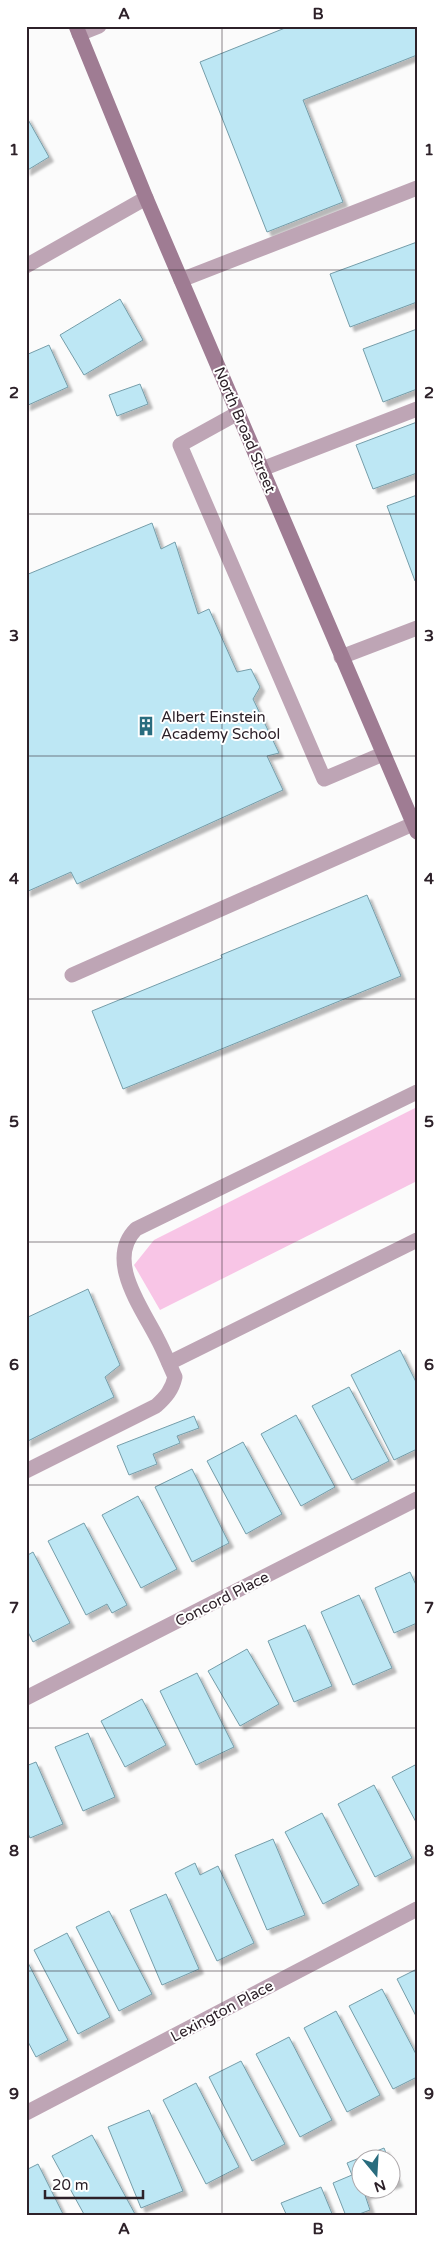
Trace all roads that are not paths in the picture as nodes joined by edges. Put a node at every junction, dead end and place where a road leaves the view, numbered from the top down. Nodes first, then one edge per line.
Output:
1 (99, 26) edge
2 (78, 30) edge
3 (417, 188) edge
4 (146, 198) junction
5 (26, 266) edge
6 (181, 280) junction
7 (417, 409) edge
8 (238, 413) junction
9 (262, 470) junction
10 (417, 628) edge
11 (341, 657) junction
12 (383, 754) junction
13 (415, 828) edge
14 (72, 975) dead end
15 (417, 1092) edge
16 (417, 1240) edge
17 (169, 1363) junction
18 (26, 1472) edge
19 (417, 1499) edge
20 (26, 1698) edge
21 (417, 1909) edge
22 (26, 2113) edge

1 - 2 street
2 - 4 main road, North Broad Street
3 - 6 street
4 - 5 street
4 - 6 main road, North Broad Street
6 - 8 main road, North Broad Street
7 - 9 street
8 - 9 main road, North Broad Street
8 - 12 street
9 - 11 main road, North Broad Street
10 - 11 street
11 - 12 main road, North Broad Street
12 - 13 main road, North Broad Street
13 - 14 street
15 - 17 street
16 - 17 street
17 - 18 street
19 - 20 street, Concord Place
21 - 22 street, Lexington Place

